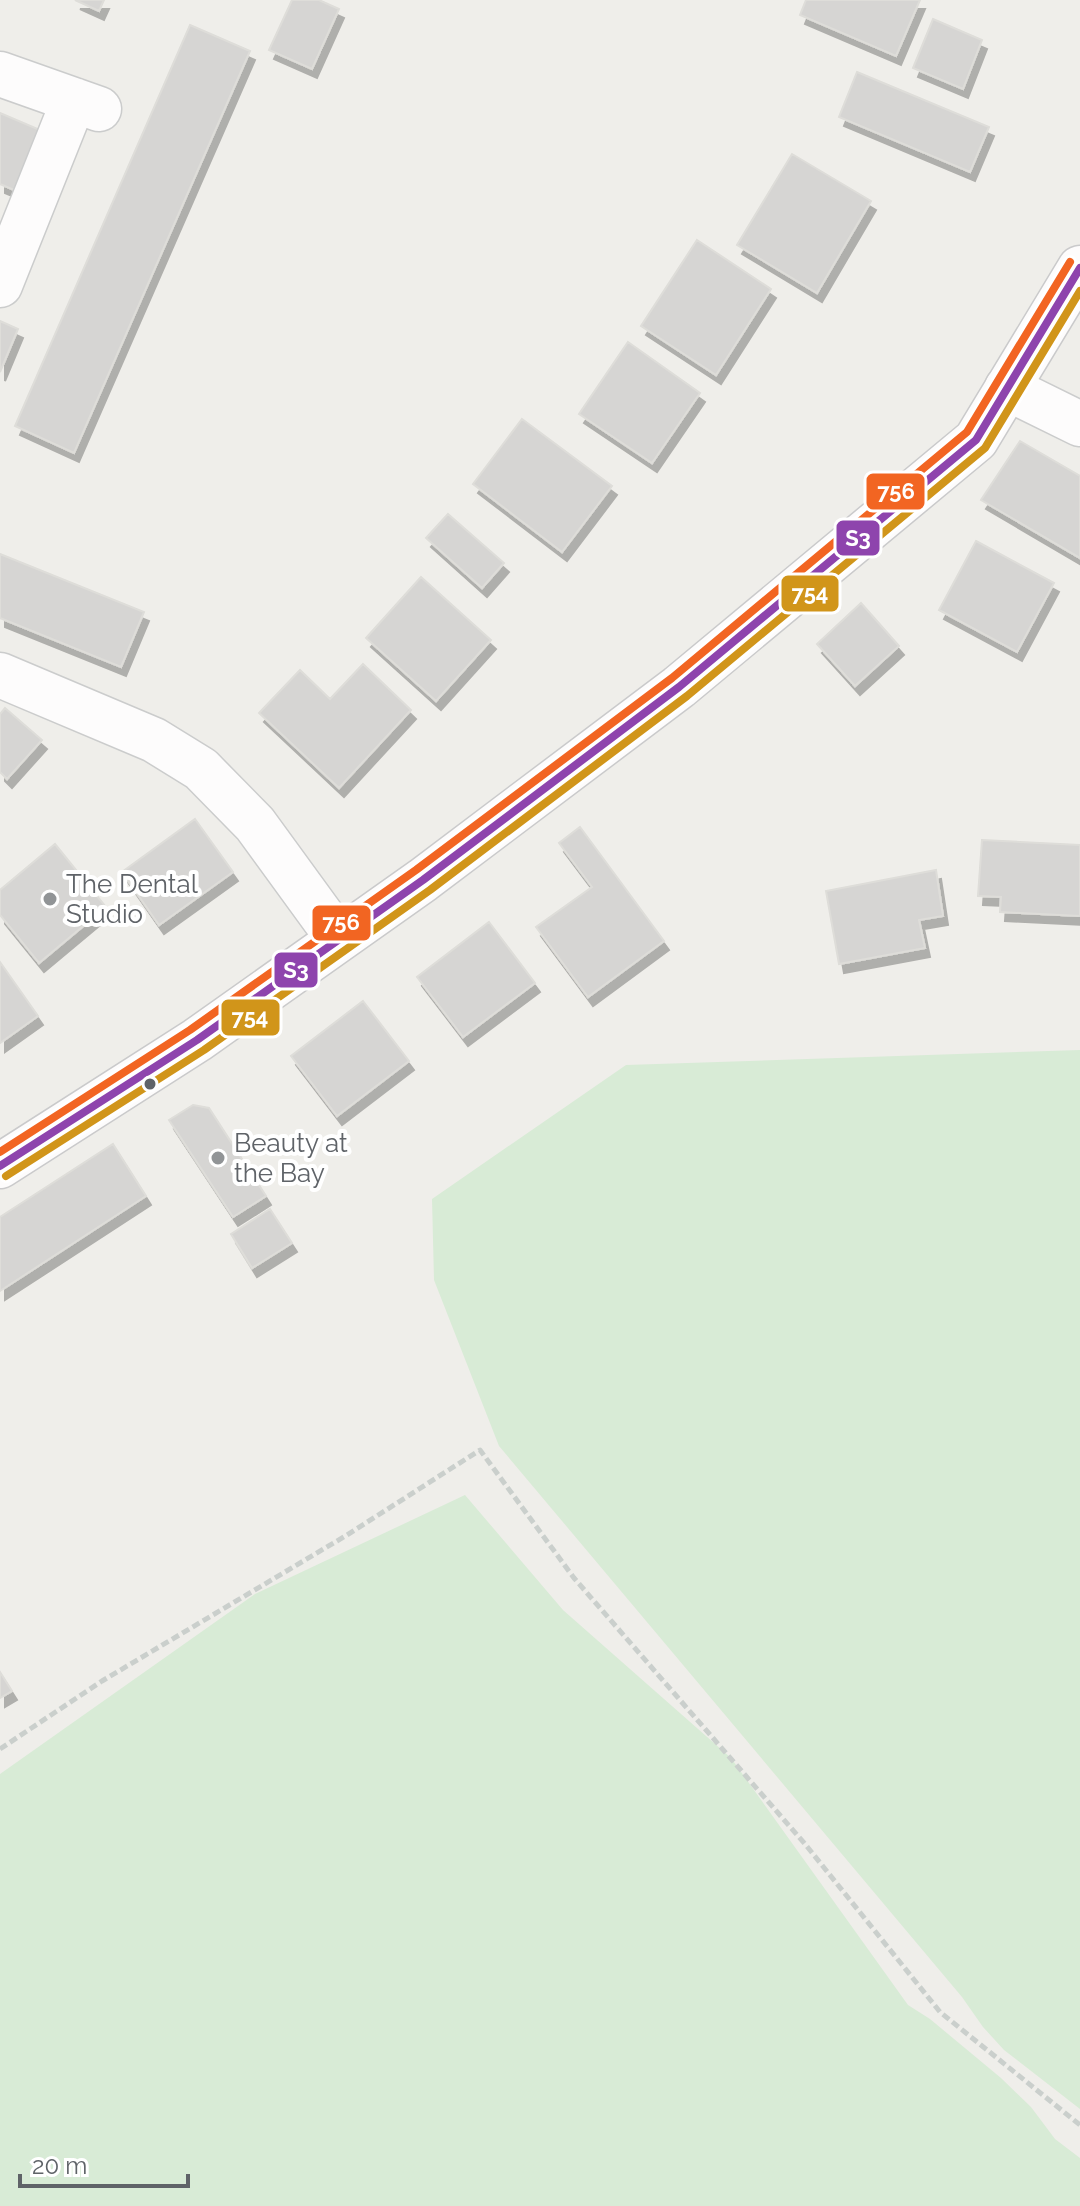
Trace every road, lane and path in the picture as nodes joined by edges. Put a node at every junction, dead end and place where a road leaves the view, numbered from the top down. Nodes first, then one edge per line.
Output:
1 (0, 74) edge
2 (1080, 268) edge
3 (0, 285) edge
4 (1007, 388) junction
5 (1080, 424) edge
6 (0, 675) edge
7 (338, 938) junction
8 (0, 1166) edge
9 (0, 1749) edge
10 (1080, 2125) edge

1 - 3 main road
2 - 4 main road
4 - 5 main road
4 - 7 main road
6 - 7 main road
7 - 8 main road
9 - 10 path

